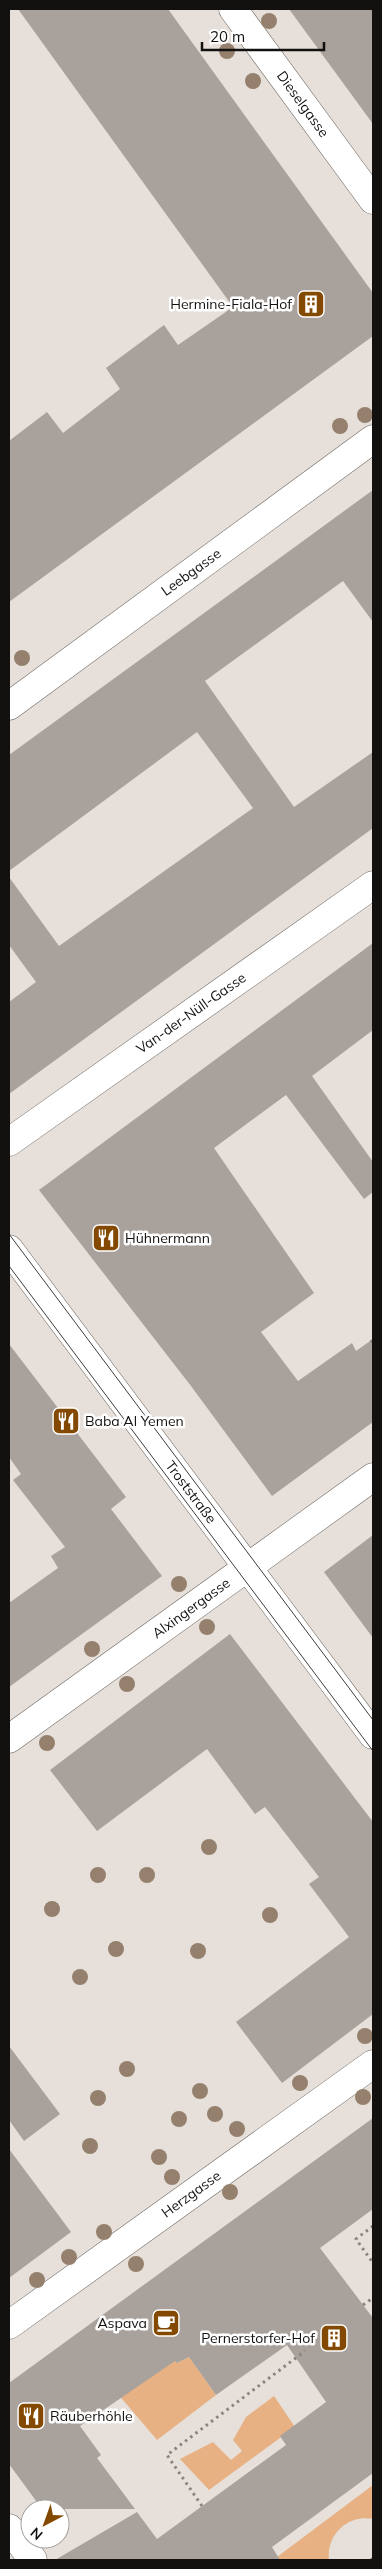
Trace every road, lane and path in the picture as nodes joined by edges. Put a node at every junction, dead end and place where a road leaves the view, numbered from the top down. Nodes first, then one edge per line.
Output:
1 (233, 9) edge
2 (373, 200) edge
3 (373, 439) edge
4 (9, 706) edge
5 (373, 885) edge
6 (9, 1142) edge
7 (9, 1249) edge
8 (373, 1476) edge
9 (247, 1568) junction
10 (373, 1735) edge
11 (9, 1740) edge
12 (373, 2064) edge
13 (373, 2226) edge
14 (373, 2263) edge
15 (373, 2298) edge
16 (363, 2305) dead end
17 (9, 2325) edge
18 (304, 2350) dead end
19 (202, 2506) dead end
20 (9, 2528) edge
21 (33, 2560) edge

1 - 2 street, Dieselgasse
3 - 4 street, Leebgasse
5 - 6 street, Van-der-Nüll-Gasse
7 - 9 street, Troststraße
8 - 9 street, Alxingergasse
9 - 10 street, Troststraße
9 - 11 street, Alxingergasse
12 - 17 street, Herzgasse
13 - 14 path
15 - 16 path
18 - 19 path
20 - 21 street

